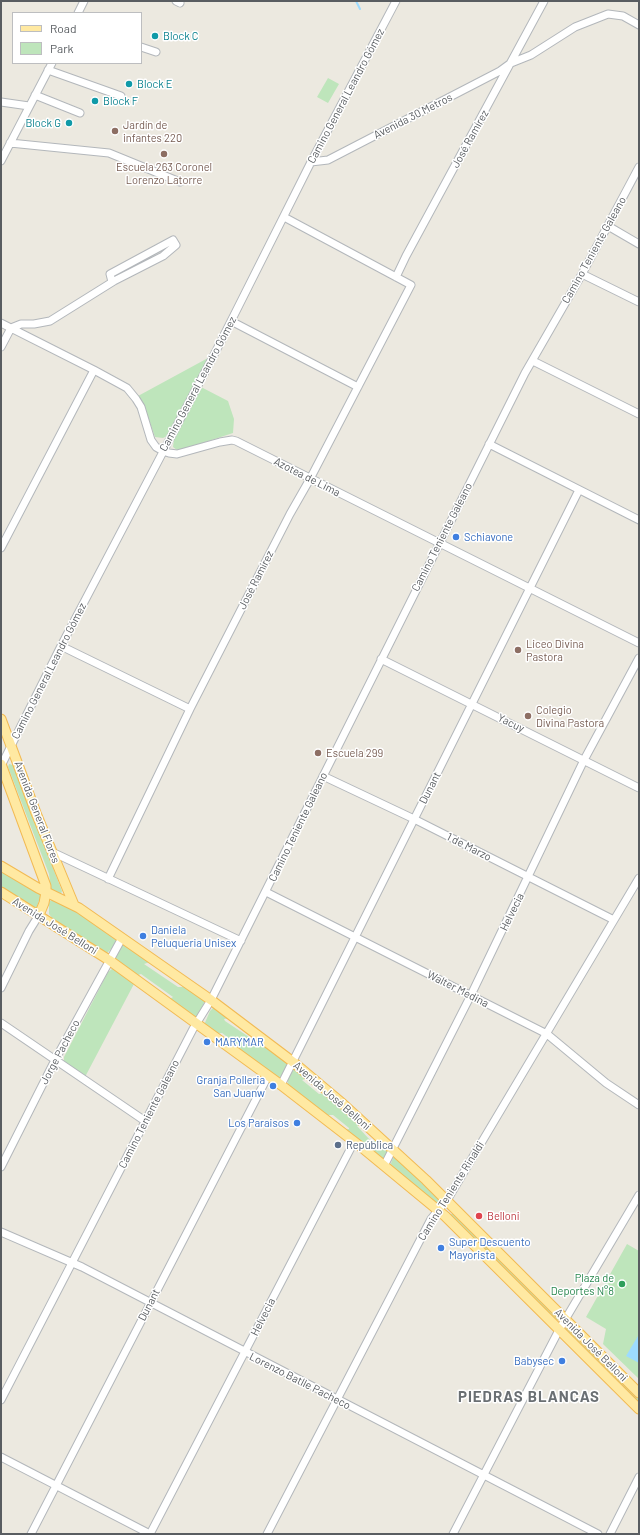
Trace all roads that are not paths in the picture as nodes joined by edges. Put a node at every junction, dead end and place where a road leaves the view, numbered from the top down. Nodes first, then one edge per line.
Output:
1 (84, 1) edge
2 (396, 1) edge
3 (544, 1) edge
4 (78, 12) edge
5 (639, 25) edge
6 (142, 47) edge
7 (156, 52) dead end
8 (511, 63) junction
9 (50, 66) edge
10 (35, 95) junction
11 (121, 96) dead end
12 (1, 102) edge
13 (29, 106) junction
14 (80, 113) dead end
15 (10, 143) junction
16 (1, 161) edge
17 (312, 162) junction
18 (639, 167) edge
19 (180, 182) dead end
20 (284, 217) junction
21 (608, 226) junction
22 (639, 244) edge
23 (582, 274) junction
24 (396, 277) junction
25 (112, 282) junction
26 (639, 302) edge
27 (231, 321) junction
28 (1, 323) edge
29 (11, 328) junction
30 (1, 346) edge
31 (533, 361) junction
32 (94, 370) junction
33 (358, 387) junction
34 (639, 414) edge
35 (489, 444) junction
36 (163, 451) junction
37 (310, 479) junction
38 (580, 490) junction
39 (639, 520) edge
40 (439, 543) junction
41 (1, 548) edge
42 (531, 589) junction
43 (639, 643) edge
44 (61, 646) junction
45 (639, 658) edge
46 (381, 659) junction
47 (472, 704) junction
48 (190, 709) junction
49 (1, 719) edge
50 (11, 745) junction
51 (584, 760) junction
52 (1, 765) edge
53 (323, 776) junction
54 (639, 788) edge
55 (414, 819) junction
56 (52, 852) junction
57 (1, 866) edge
58 (529, 877) junction
59 (639, 878) edge
60 (108, 879) junction
61 (1, 892) edge
62 (46, 892) junction
63 (266, 892) junction
64 (74, 905) junction
65 (39, 916) junction
66 (614, 920) junction
67 (355, 937) junction
68 (122, 938) junction
69 (241, 941) junction
70 (109, 960) junction
71 (1, 988) edge
72 (471, 995) junction
73 (211, 1000) junction
74 (1, 1023) edge
75 (196, 1024) junction
76 (547, 1034) junction
77 (55, 1060) junction
78 (293, 1062) junction
79 (268, 1076) junction
80 (281, 1085) junction
81 (639, 1105) edge
82 (145, 1121) junction
83 (354, 1142) junction
84 (393, 1150) junction
85 (384, 1166) junction
86 (1, 1167) edge
87 (639, 1195) edge
88 (446, 1201) junction
89 (437, 1210) junction
90 (1, 1232) edge
91 (72, 1262) junction
92 (150, 1302) junction
93 (566, 1320) junction
94 (559, 1330) junction
95 (245, 1352) junction
96 (639, 1393) edge
97 (1, 1400) edge
98 (337, 1400) junction
99 (639, 1409) edge
100 (1, 1457) edge
101 (484, 1475) junction
102 (639, 1477) edge
103 (56, 1485) junction
104 (30, 1534) edge
105 (150, 1534) edge
106 (268, 1534) edge
107 (453, 1534) edge
108 (598, 1534) edge
109 (610, 1534) edge

1 - 4 street
2 - 17 street, Camino General Leandro Gómez
3 - 8 street, José Ramírez
5 - 8 street, Avenida 30 Metros
6 - 7 street
8 - 17 street, Avenida 30 Metros
8 - 24 street, José Ramírez
9 - 10 street
9 - 11 street
10 - 13 street
10 - 14 street
12 - 13 street
13 - 15 street
15 - 16 street
15 - 19 street
17 - 20 street, Camino General Leandro Gómez
18 - 21 street, Camino Teniente Galeano
20 - 24 street
20 - 27 street, Camino General Leandro Gómez
21 - 22 street
21 - 23 street, Camino Teniente Galeano
23 - 26 street
23 - 31 street, Camino Teniente Galeano
24 - 33 street, José Ramírez
25 - 25 street
25 - 29 street
27 - 33 street
27 - 36 street, Camino General Leandro Gómez
28 - 29 street
29 - 30 street
29 - 32 street
31 - 34 street
31 - 35 street, Camino Teniente Galeano
32 - 36 street
32 - 41 street
33 - 37 street, José Ramírez
35 - 38 street
35 - 40 street, Camino Teniente Galeano
36 - 37 street, Azotea de Lima
36 - 44 street, Camino General Leandro Gómez
37 - 40 street, Azotea de Lima
37 - 48 street, José Ramírez
38 - 39 street
38 - 42 street, Dunant
40 - 42 street, Azotea de Lima
40 - 46 street, Camino Teniente Galeano
42 - 43 street, Azotea de Lima
42 - 47 street, Dunant
44 - 48 street
44 - 50 street, Camino General Leandro Gómez
45 - 51 street, Helvecia
46 - 47 street, Yacuy
46 - 53 street, Camino Teniente Galeano
47 - 51 street, Yacuy
47 - 55 street, Dunant
48 - 60 street, José Ramírez
49 - 50 main road, Avenida General Flores
50 - 52 street, Camino General Leandro Gómez
50 - 56 main road, Avenida General Flores
51 - 54 street, Yacuy
51 - 58 street, Helvecia
52 - 62 main road, Avenida General Flores
53 - 55 street, 1 de Marzo
53 - 63 street, Camino Teniente Galeano
55 - 58 street, 1 de Marzo
55 - 67 street, Dunant
56 - 60 street
56 - 64 main road, Avenida General Flores
57 - 62 main road, Avenida José Belloni
58 - 66 street, 1 de Marzo
58 - 72 street, Helvecia
59 - 66 street, Camino Teniente Rinaldi
60 - 69 street
61 - 65 main road, Avenida José Belloni
62 - 64 main road, Avenida José Belloni
62 - 65 main road, Avenida General Flores
63 - 67 street, Walter Medina
63 - 69 street, Camino Teniente Galeano
64 - 68 main road, Avenida José Belloni
65 - 70 main road, Avenida José Belloni
65 - 71 street
66 - 76 street, Camino Teniente Rinaldi
67 - 72 street, Walter Medina
67 - 78 street, Dunant
68 - 70 street, Jorge Pacheco
68 - 73 main road, Avenida José Belloni
69 - 73 street, Camino Teniente Galeano
70 - 75 main road, Avenida José Belloni
70 - 77 street, Jorge Pacheco
72 - 76 street, Walter Medina
72 - 84 street, Helvecia
73 - 75 street, Camino Teniente Galeano
73 - 78 main road, Avenida José Belloni
74 - 77 street
75 - 79 main road, Avenida José Belloni
75 - 82 street, Camino Teniente Galeano
76 - 81 street, Walter Medina
76 - 88 street, Camino Teniente Rinaldi
77 - 82 street
77 - 86 street, Jorge Pacheco
78 - 80 street, Dunant
78 - 84 main road, Avenida José Belloni
79 - 80 main road, Avenida José Belloni
79 - 92 street, Dunant
80 - 83 main road, Avenida José Belloni
82 - 91 street, Camino Teniente Galeano
83 - 85 main road, Avenida José Belloni
83 - 95 street, Helvecia
84 - 85 street, Helvecia
84 - 88 main road, Avenida José Belloni
85 - 89 main road, Avenida José Belloni
87 - 93 street
88 - 89 street, Camino Teniente Rinaldi
88 - 93 main road, Avenida José Belloni
89 - 94 main road, Avenida José Belloni
89 - 98 street, Camino Teniente Rinaldi
90 - 91 street, Lorenzo Batlle Pacheco
91 - 92 street, Lorenzo Batlle Pacheco
91 - 97 street, Camino Teniente Galeano
92 - 95 street, Lorenzo Batlle Pacheco
92 - 103 street, Dunant
93 - 94 street
93 - 96 main road, Avenida José Belloni
94 - 99 main road, Avenida José Belloni
94 - 101 street
95 - 98 street, Lorenzo Batlle Pacheco
95 - 105 street, Helvecia
98 - 101 street, Lorenzo Batlle Pacheco
98 - 106 street, Camino Teniente Rinaldi
100 - 103 street
101 - 107 street
101 - 108 street, Lorenzo Batlle Pacheco
102 - 109 street
103 - 104 street, Dunant
103 - 105 street

